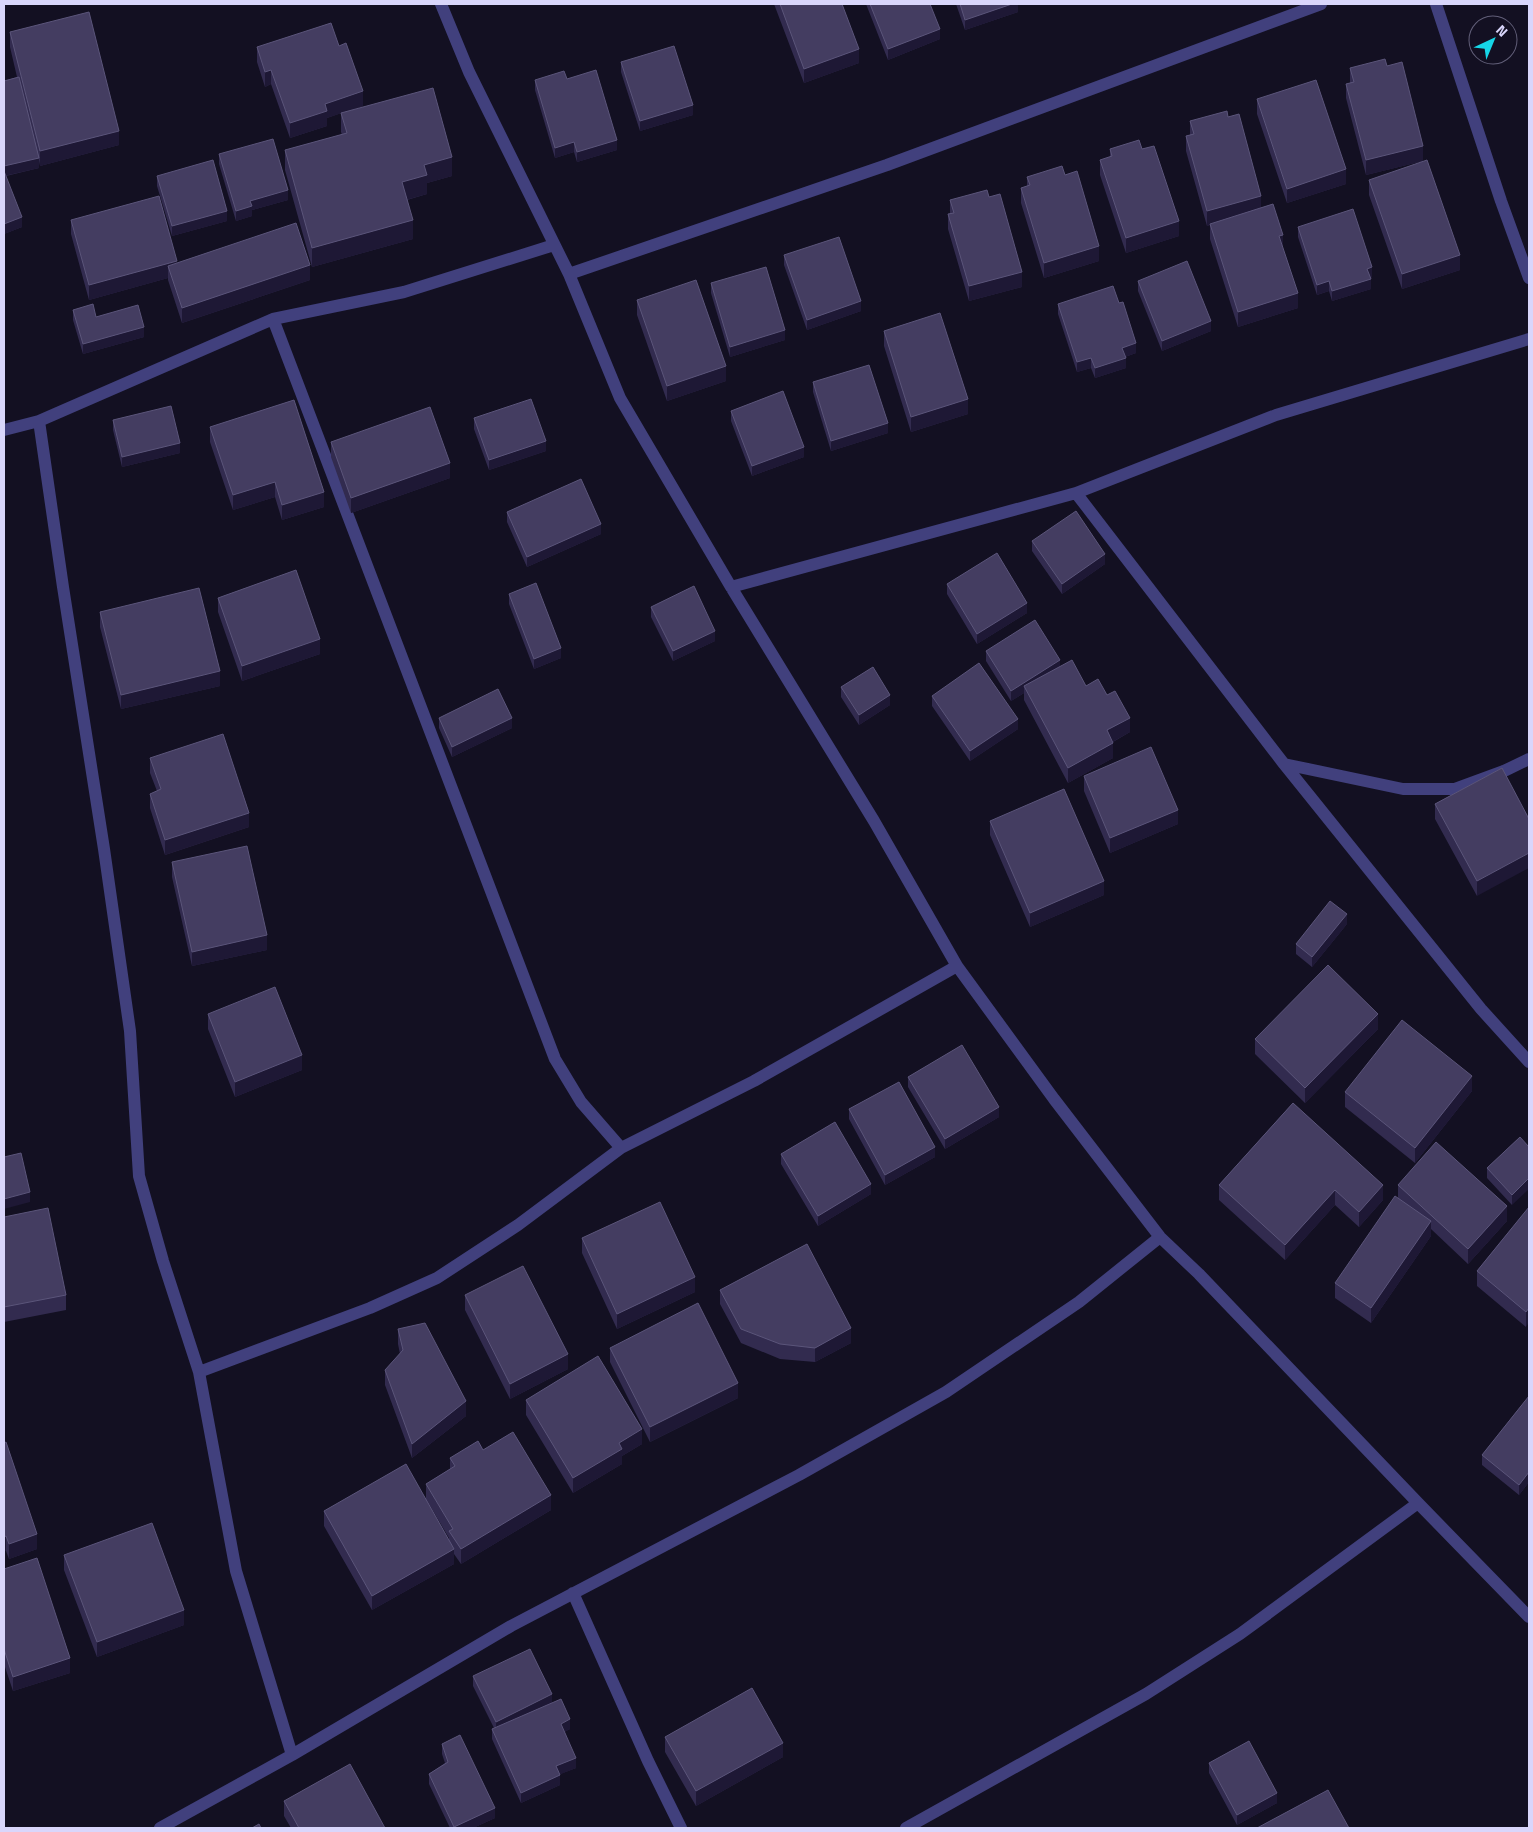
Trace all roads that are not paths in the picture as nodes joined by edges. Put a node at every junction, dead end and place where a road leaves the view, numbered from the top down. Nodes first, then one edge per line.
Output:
1 (441, 4) edge
2 (1320, 4) edge
3 (1436, 4) edge
4 (554, 245) junction
5 (569, 274) junction
6 (1529, 278) edge
7 (273, 319) junction
8 (1529, 339) edge
9 (39, 421) junction
10 (4, 430) edge
11 (1076, 493) junction
12 (731, 588) junction
13 (1529, 759) edge
14 (1284, 764) junction
15 (957, 966) junction
16 (1529, 1062) edge
17 (621, 1148) junction
18 (1160, 1237) junction
19 (199, 1372) junction
20 (1418, 1503) junction
21 (573, 1594) junction
22 (1529, 1617) edge
23 (292, 1755) junction
24 (160, 1828) edge
25 (681, 1828) edge
26 (906, 1828) edge

1 - 4 street
2 - 5 street
3 - 6 street
4 - 5 street
4 - 7 street
5 - 12 street
7 - 9 street
7 - 17 street
8 - 11 street
9 - 10 street
9 - 19 street
11 - 12 street
11 - 14 street
12 - 15 street
13 - 14 street
14 - 16 street
15 - 17 street
15 - 18 street
17 - 19 street
18 - 20 street
18 - 21 street
19 - 23 street
20 - 22 street
20 - 26 street
21 - 23 street
21 - 25 street
23 - 24 street

